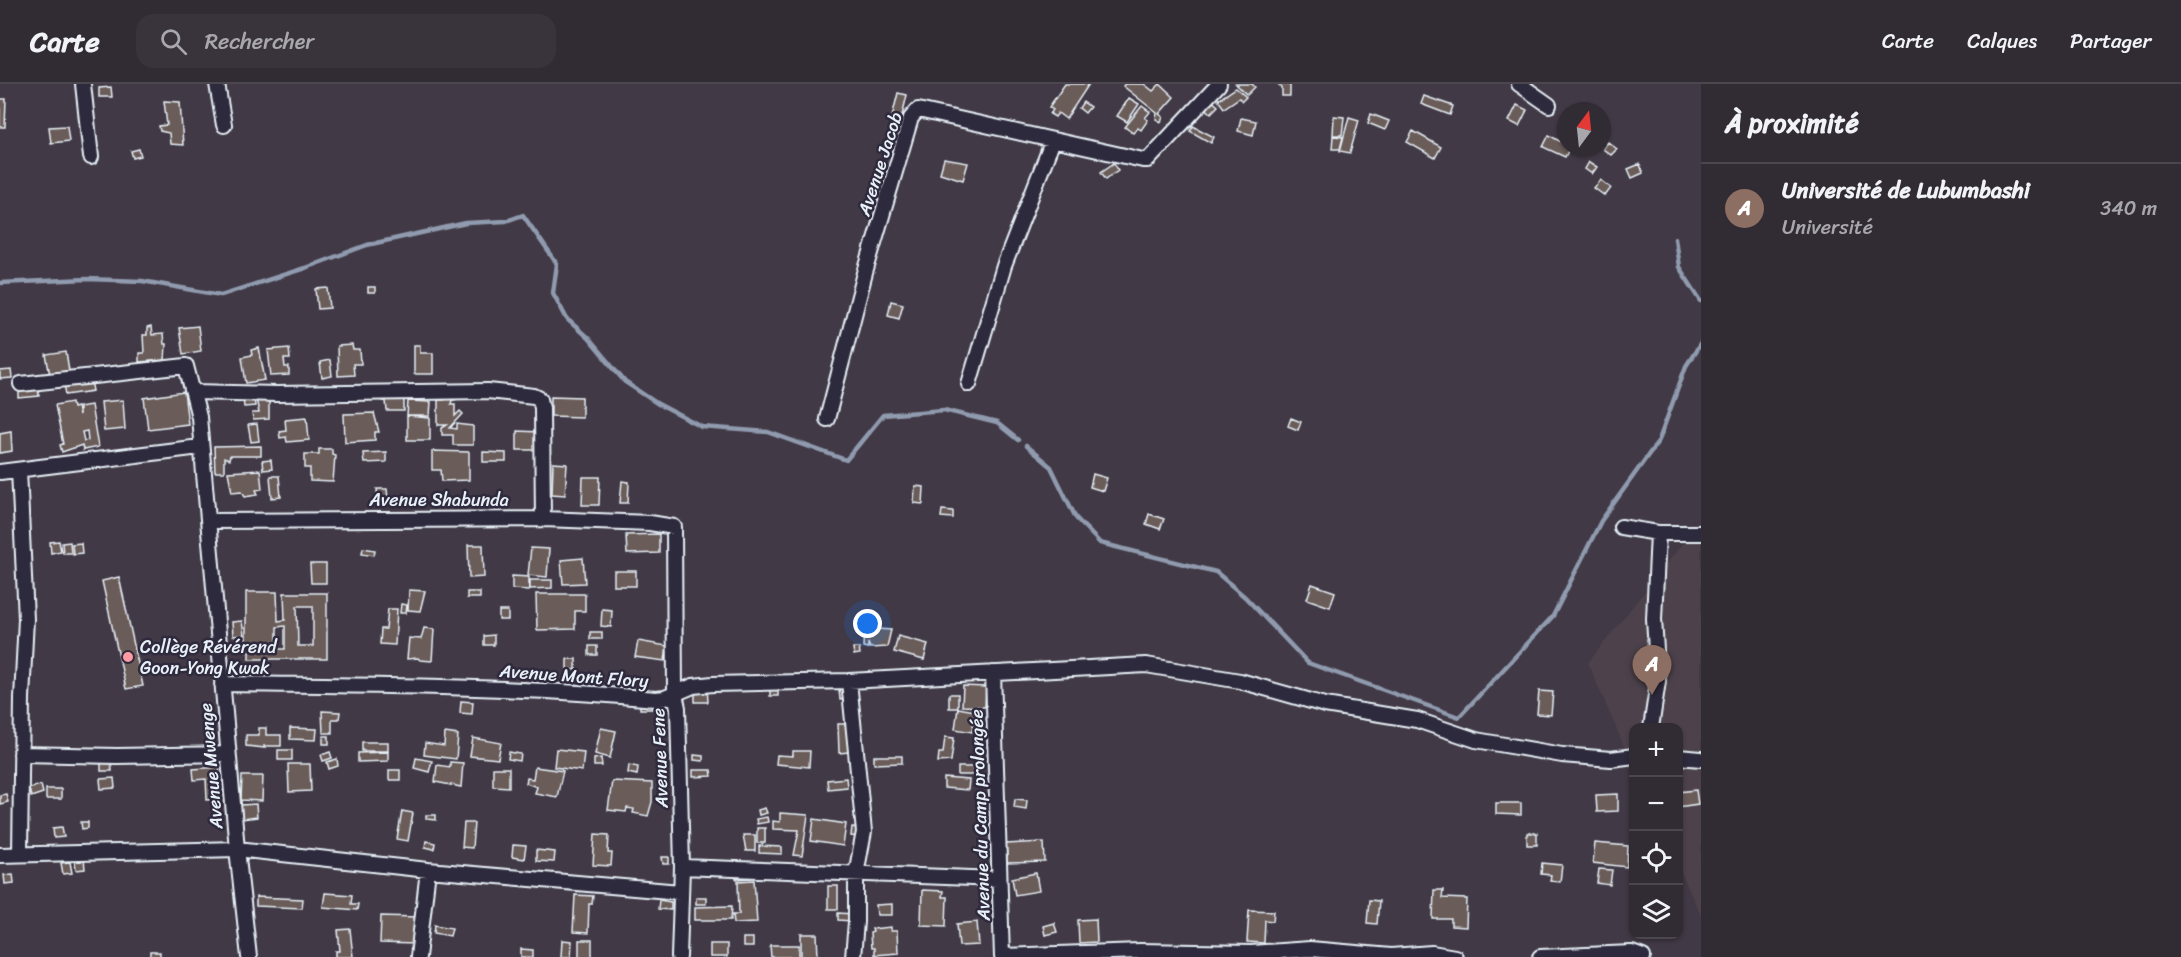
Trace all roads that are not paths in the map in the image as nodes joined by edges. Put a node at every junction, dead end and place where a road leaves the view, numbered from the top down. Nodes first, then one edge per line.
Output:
1 (82, 84) edge
2 (217, 84) edge
3 (1519, 84) edge
4 (1214, 86) edge
5 (1549, 105) dead end
6 (224, 125) dead end
7 (1053, 140) junction
8 (91, 158) dead end
9 (21, 384) dead end
10 (969, 384) dead end
11 (195, 392) junction
12 (827, 419) dead end
13 (200, 447) junction
14 (19, 470) junction
15 (0, 472) edge
16 (543, 519) junction
17 (209, 521) junction
18 (669, 525) joint
19 (1621, 527) dead end
20 (1658, 533) junction
21 (1701, 533) edge
22 (993, 673) junction
23 (849, 681) junction
24 (222, 684) junction
25 (675, 694) junction
26 (1652, 723) edge
27 (21, 754) junction
28 (228, 754) junction
29 (1629, 757) edge
30 (1683, 758) edge
31 (1701, 759) edge
32 (237, 849) junction
33 (20, 854) junction
34 (0, 855) edge
35 (682, 867) junction
36 (428, 870) junction
37 (856, 874) junction
38 (998, 879) junction
39 (680, 892) junction
40 (249, 957) edge
41 (418, 957) edge
42 (679, 957) edge
43 (852, 957) edge
44 (1002, 957) edge
45 (1455, 957) edge
46 (1540, 957) edge
47 (1643, 957) edge

1 - 8 street
2 - 6 street
3 - 5 street
4 - 7 street, Avenue Jacob
7 - 10 street
7 - 12 street, Avenue Jacob
9 - 11 street, Avenue Mwenge
11 - 13 street, Avenue Mwenge
11 - 16 street
13 - 14 street
13 - 17 street, Avenue Mwenge
14 - 15 street
14 - 27 street
16 - 17 street, Avenue Shabunda
16 - 18 street, Avenue Shabunda
17 - 24 street, Avenue Mwenge
18 - 25 street, Avenue Fene
19 - 20 street
20 - 21 street
20 - 26 street
22 - 23 street, Avenue Mont Flory
22 - 29 street, Avenue Mont Flory
22 - 38 street, Avenue du Camp prolongée
23 - 25 street, Avenue Mont Flory
23 - 37 street
24 - 25 street, Avenue Mont Flory
24 - 28 street, Avenue Mwenge
25 - 35 street, Avenue Fene
27 - 28 street
27 - 33 street
28 - 32 street, Avenue Mwenge
30 - 31 street
32 - 33 street
32 - 36 street
32 - 40 street, Avenue Mwenge
33 - 34 street
35 - 37 street
35 - 39 street, Avenue Fene
36 - 39 street
36 - 41 street
37 - 38 street
37 - 43 street
38 - 44 street, Avenue du Camp prolongée
39 - 42 street, Avenue Fene
44 - 45 street
46 - 47 street

